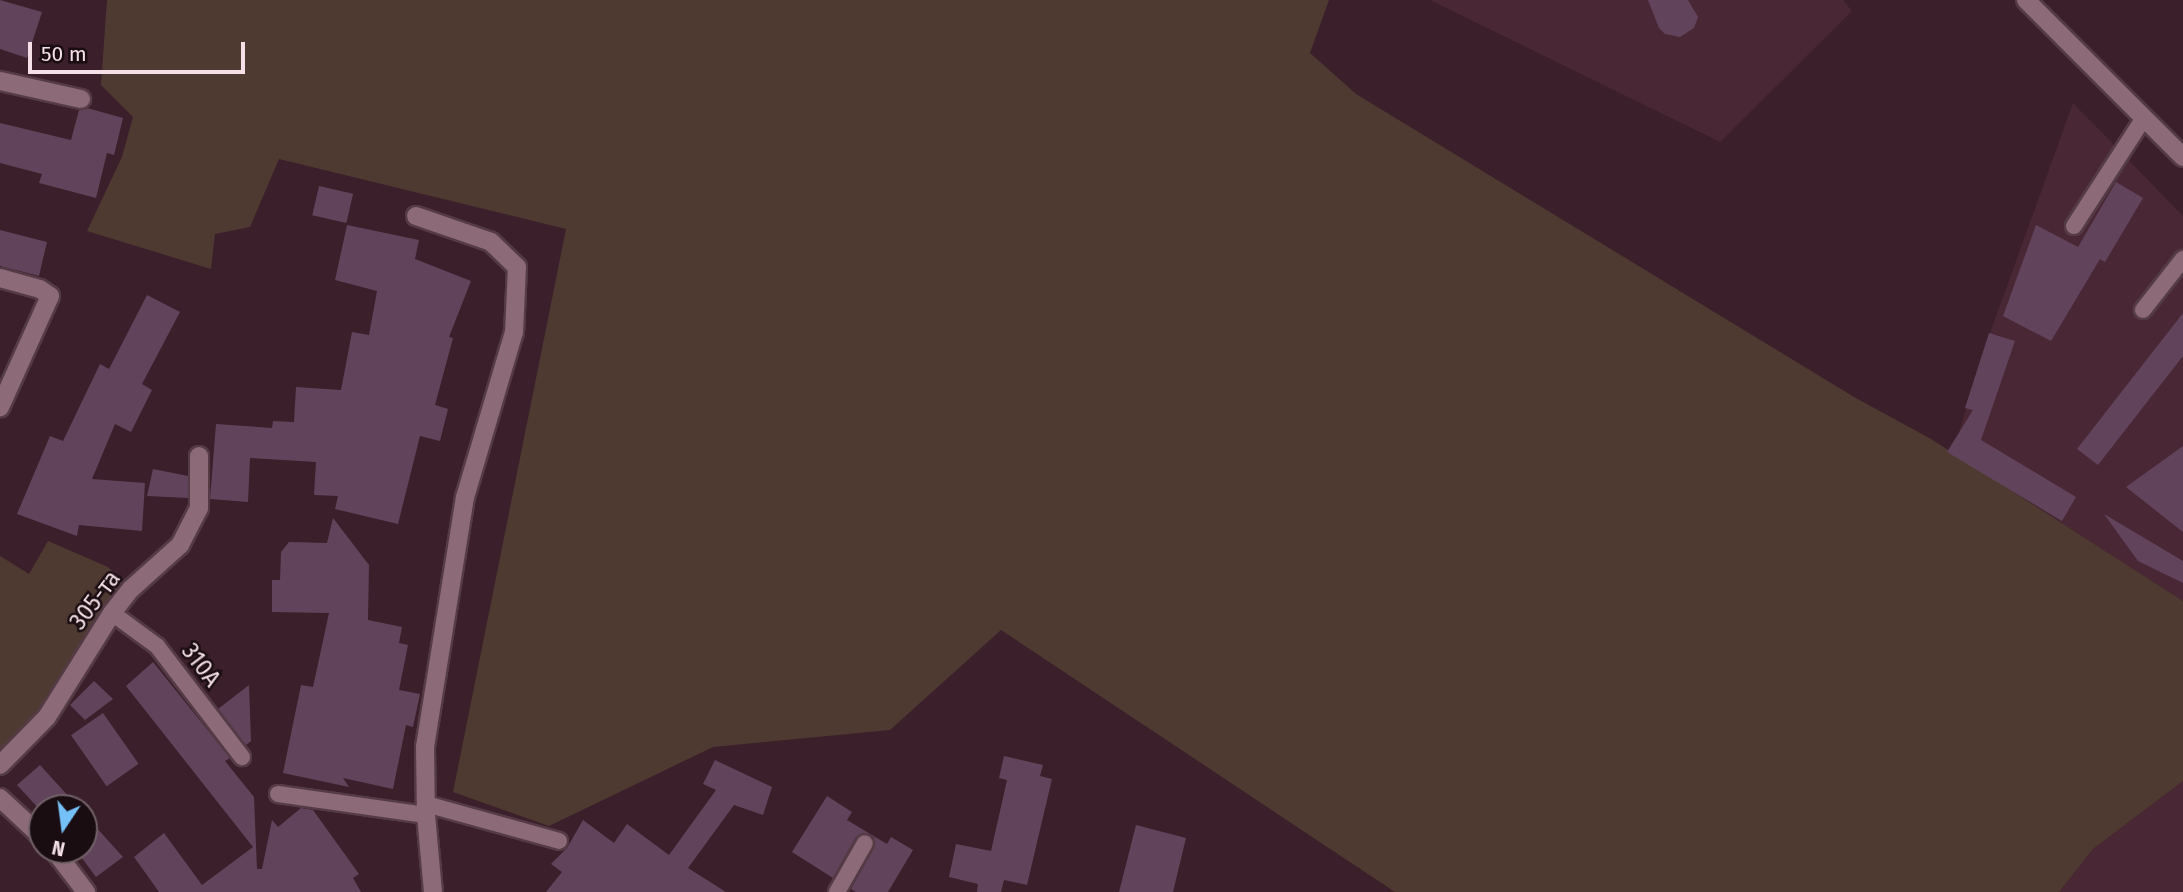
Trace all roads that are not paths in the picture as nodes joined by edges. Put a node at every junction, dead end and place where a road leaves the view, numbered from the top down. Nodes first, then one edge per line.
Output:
1 (2026, 0) edge
2 (0, 81) edge
3 (81, 99) dead end
4 (2144, 118) junction
5 (2183, 157) edge
6 (416, 216) dead end
7 (2074, 226) dead end
8 (2183, 259) edge
9 (0, 278) edge
10 (2143, 310) dead end
11 (0, 407) edge
12 (199, 456) dead end
13 (112, 612) junction
14 (242, 757) dead end
15 (0, 765) edge
16 (278, 794) dead end
17 (0, 798) edge
18 (426, 809) junction
19 (28, 824) edge
20 (559, 841) dead end
21 (865, 843) dead end
22 (65, 864) edge
23 (86, 892) edge
24 (433, 892) edge
25 (837, 892) edge

1 - 4 street
2 - 3 street
4 - 5 street
4 - 7 lane
6 - 18 street
8 - 10 lane
9 - 11 street
12 - 13 street, 305-та
13 - 14 lane, 310А
13 - 15 street, 305-та
16 - 18 lane
17 - 19 street
18 - 20 lane
18 - 24 street
21 - 25 lane
22 - 23 street

